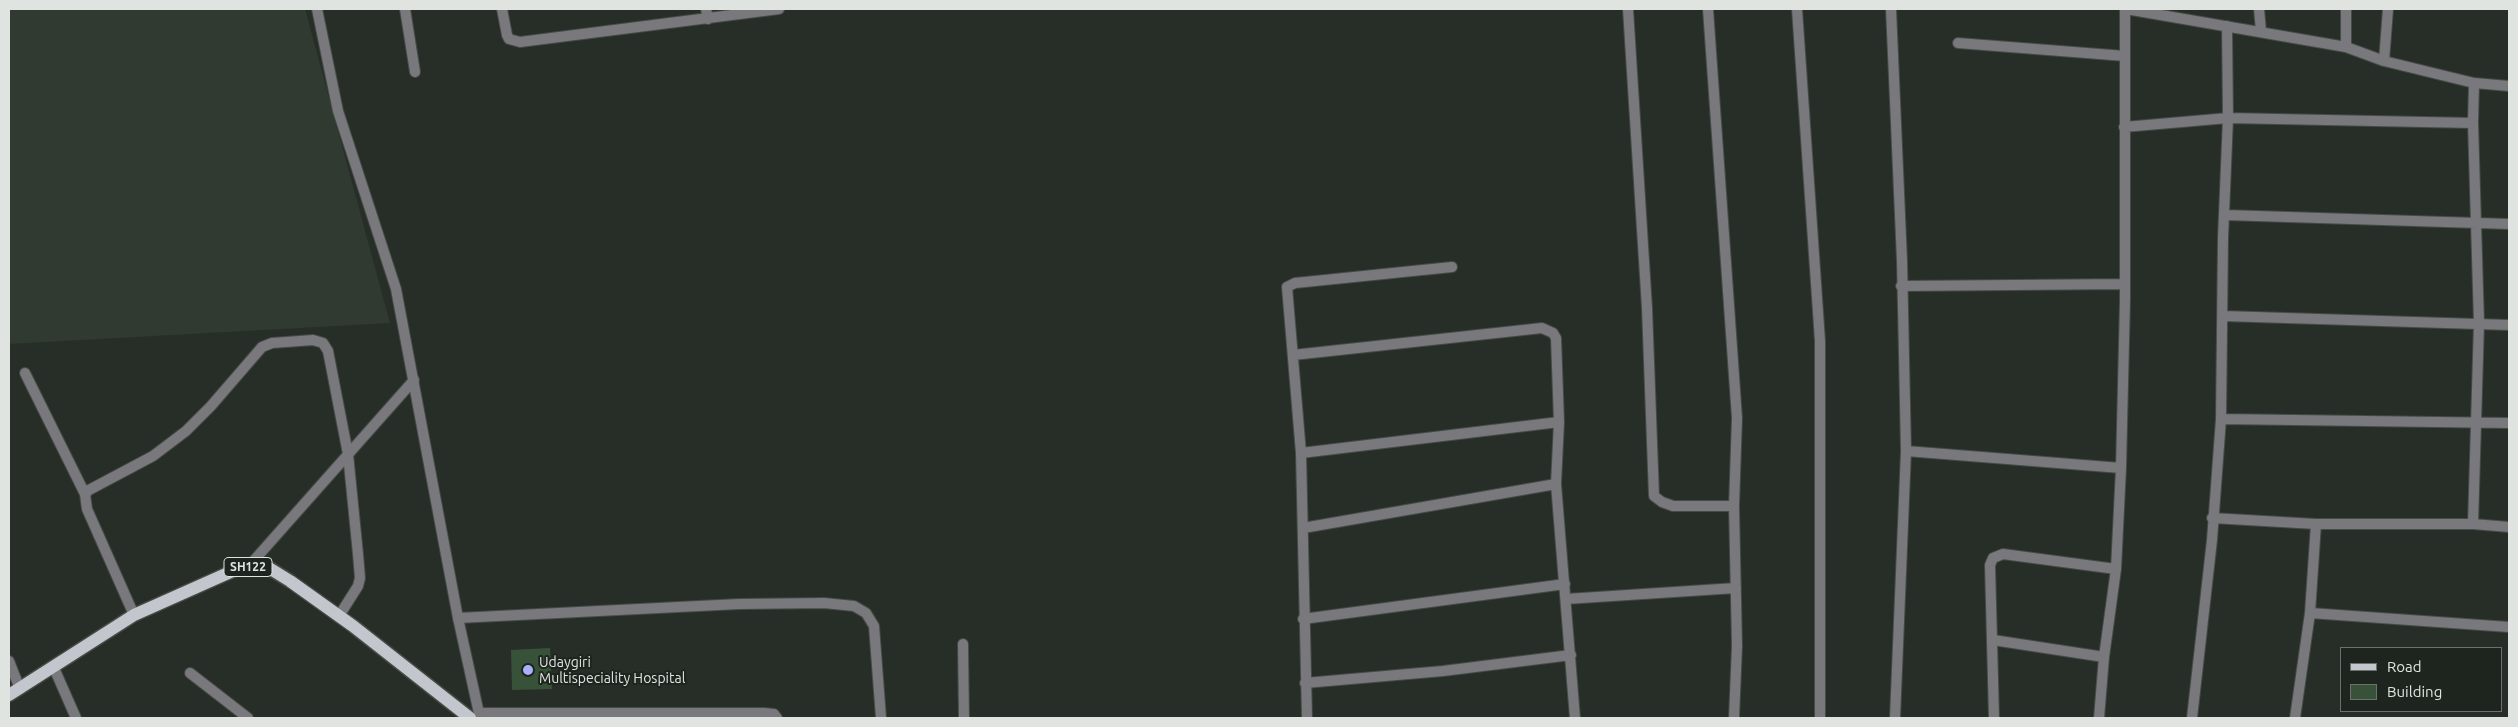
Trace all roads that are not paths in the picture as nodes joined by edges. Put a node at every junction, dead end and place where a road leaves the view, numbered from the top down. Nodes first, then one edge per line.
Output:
1 (317, 9) edge
2 (405, 9) edge
3 (502, 9) edge
4 (779, 9) edge
5 (1628, 9) edge
6 (1708, 9) edge
7 (1797, 9) edge
8 (1891, 9) edge
9 (2125, 9) edge
10 (2259, 9) edge
11 (2346, 9) edge
12 (2388, 9) edge
13 (707, 14) edge
14 (2227, 26) junction
15 (2261, 31) junction
16 (1958, 43) dead end
17 (2346, 47) junction
18 (2125, 56) junction
19 (2384, 61) junction
20 (415, 72) dead end
21 (2474, 83) junction
22 (2509, 86) edge
23 (2228, 118) junction
24 (2473, 124) junction
25 (2124, 127) junction
26 (2225, 215) junction
27 (2477, 223) junction
28 (2509, 224) edge
29 (1452, 267) dead end
30 (2125, 284) junction
31 (1901, 286) junction
32 (2223, 316) junction
33 (2479, 323) junction
34 (2509, 325) edge
35 (1293, 356) junction
36 (25, 373) dead end
37 (414, 380) junction
38 (2221, 419) junction
39 (2474, 421) junction
40 (1559, 422) junction
41 (2509, 423) edge
42 (1906, 451) junction
43 (1301, 453) junction
44 (348, 454) junction
45 (2121, 468) junction
46 (1556, 484) junction
47 (85, 494) junction
48 (1734, 506) junction
49 (2212, 518) junction
50 (2316, 524) junction
51 (2473, 524) junction
52 (2509, 527) edge
53 (1303, 528) junction
54 (249, 566) junction
55 (2116, 568) junction
56 (1565, 584) junction
57 (1736, 588) junction
58 (1566, 599) junction
59 (2310, 613) junction
60 (134, 615) junction
61 (339, 616) junction
62 (458, 618) junction
63 (1304, 618) junction
64 (2509, 627) edge
65 (1993, 640) junction
66 (963, 644) dead end
67 (1571, 655) junction
68 (2104, 657) junction
69 (9, 661) edge
70 (54, 668) junction
71 (190, 673) dead end
72 (1305, 683) junction
73 (20, 689) junction
74 (9, 695) edge
75 (476, 716) edge
76 (76, 718) edge
77 (248, 718) edge
78 (778, 718) edge
79 (881, 718) edge
80 (964, 718) edge
81 (1307, 718) edge
82 (1575, 718) edge
83 (1734, 718) edge
84 (1820, 718) edge
85 (1895, 718) edge
86 (1994, 718) edge
87 (2099, 718) edge
88 (2192, 718) edge
89 (2295, 718) edge

1 - 37 street
2 - 20 street
3 - 13 street
4 - 13 street
5 - 48 street
6 - 48 street
7 - 84 street
8 - 31 street
9 - 14 street
9 - 18 street
10 - 15 street
11 - 17 street
12 - 19 street
14 - 15 street
14 - 23 street
15 - 17 street
16 - 18 street
17 - 19 street
18 - 25 street
19 - 21 street
21 - 22 street
21 - 24 street
23 - 24 street
23 - 25 street
23 - 26 street
24 - 27 street
25 - 30 street
26 - 27 street
26 - 32 street
27 - 28 street
27 - 33 street
29 - 35 street
30 - 31 street
30 - 45 street
31 - 42 street
32 - 33 street
32 - 38 street
33 - 34 street
33 - 39 street
35 - 40 street
35 - 43 street
36 - 47 street
37 - 44 street
37 - 62 street
38 - 39 street
38 - 49 street
39 - 41 street
39 - 51 street
40 - 43 street
40 - 46 street
42 - 45 street
42 - 85 street
43 - 53 street
44 - 47 street
44 - 54 street
44 - 61 street
45 - 55 street
46 - 53 street
46 - 56 street
47 - 60 street
48 - 57 street
49 - 50 street
49 - 88 street
50 - 51 street
50 - 59 street
51 - 52 street
53 - 63 street
54 - 60 main road, SH122
54 - 61 main road, SH122
55 - 65 street
55 - 68 street
56 - 58 street
56 - 63 street
57 - 58 street
57 - 83 street
58 - 67 street
59 - 64 street
59 - 89 street
60 - 70 main road, SH122
61 - 75 main road, SH122
62 - 75 street
62 - 79 street
63 - 72 street
65 - 68 street
65 - 86 street
66 - 80 street
67 - 72 street
67 - 82 street
68 - 87 street
69 - 73 street
70 - 73 main road, SH122
70 - 76 street
71 - 77 street
72 - 81 street
73 - 74 main road, SH122
75 - 78 street

